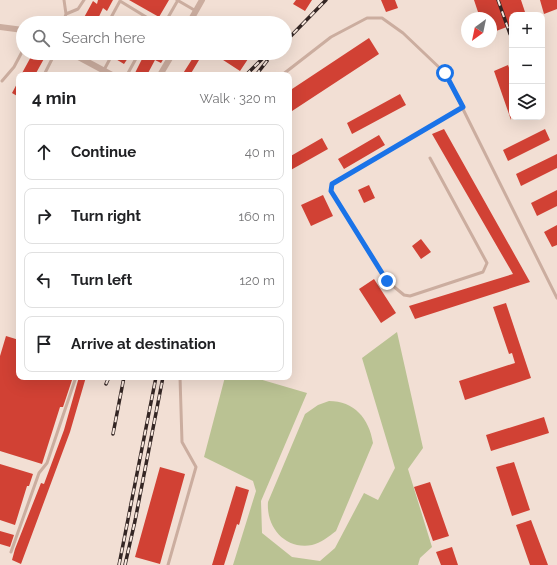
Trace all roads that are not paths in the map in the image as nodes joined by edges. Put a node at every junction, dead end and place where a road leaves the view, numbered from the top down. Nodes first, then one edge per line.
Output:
1 (64, 0) edge
2 (84, 0) edge
3 (177, 0) edge
4 (202, 0) edge
5 (196, 11) junction
6 (66, 14) joint
7 (112, 16) edge
8 (146, 16) edge
9 (169, 16) edge
10 (193, 16) edge
11 (0, 27) edge
12 (16, 29) edge
13 (18, 60) edge
14 (52, 60) edge
15 (84, 60) edge
16 (111, 60) edge
17 (135, 60) edge
18 (169, 60) edge
19 (46, 72) edge
20 (106, 72) edge
21 (108, 72) edge
22 (129, 72) edge
23 (162, 72) edge
24 (286, 72) edge
25 (2, 81) dead end
26 (463, 107) junction
27 (430, 158) dead end
28 (557, 298) edge
29 (75, 380) edge
30 (180, 380) edge
31 (11, 552) dead end
32 (168, 565) edge

1 - 6 lane
2 - 6 lane
3 - 5 lane
3 - 9 lane
4 - 5 street
5 - 10 street
7 - 8 lane
11 - 12 street
13 - 25 lane
14 - 19 lane
15 - 20 street
16 - 21 lane
17 - 22 lane
18 - 23 street
24 - 26 lane
26 - 27 lane
26 - 28 lane
29 - 31 lane
30 - 32 lane

